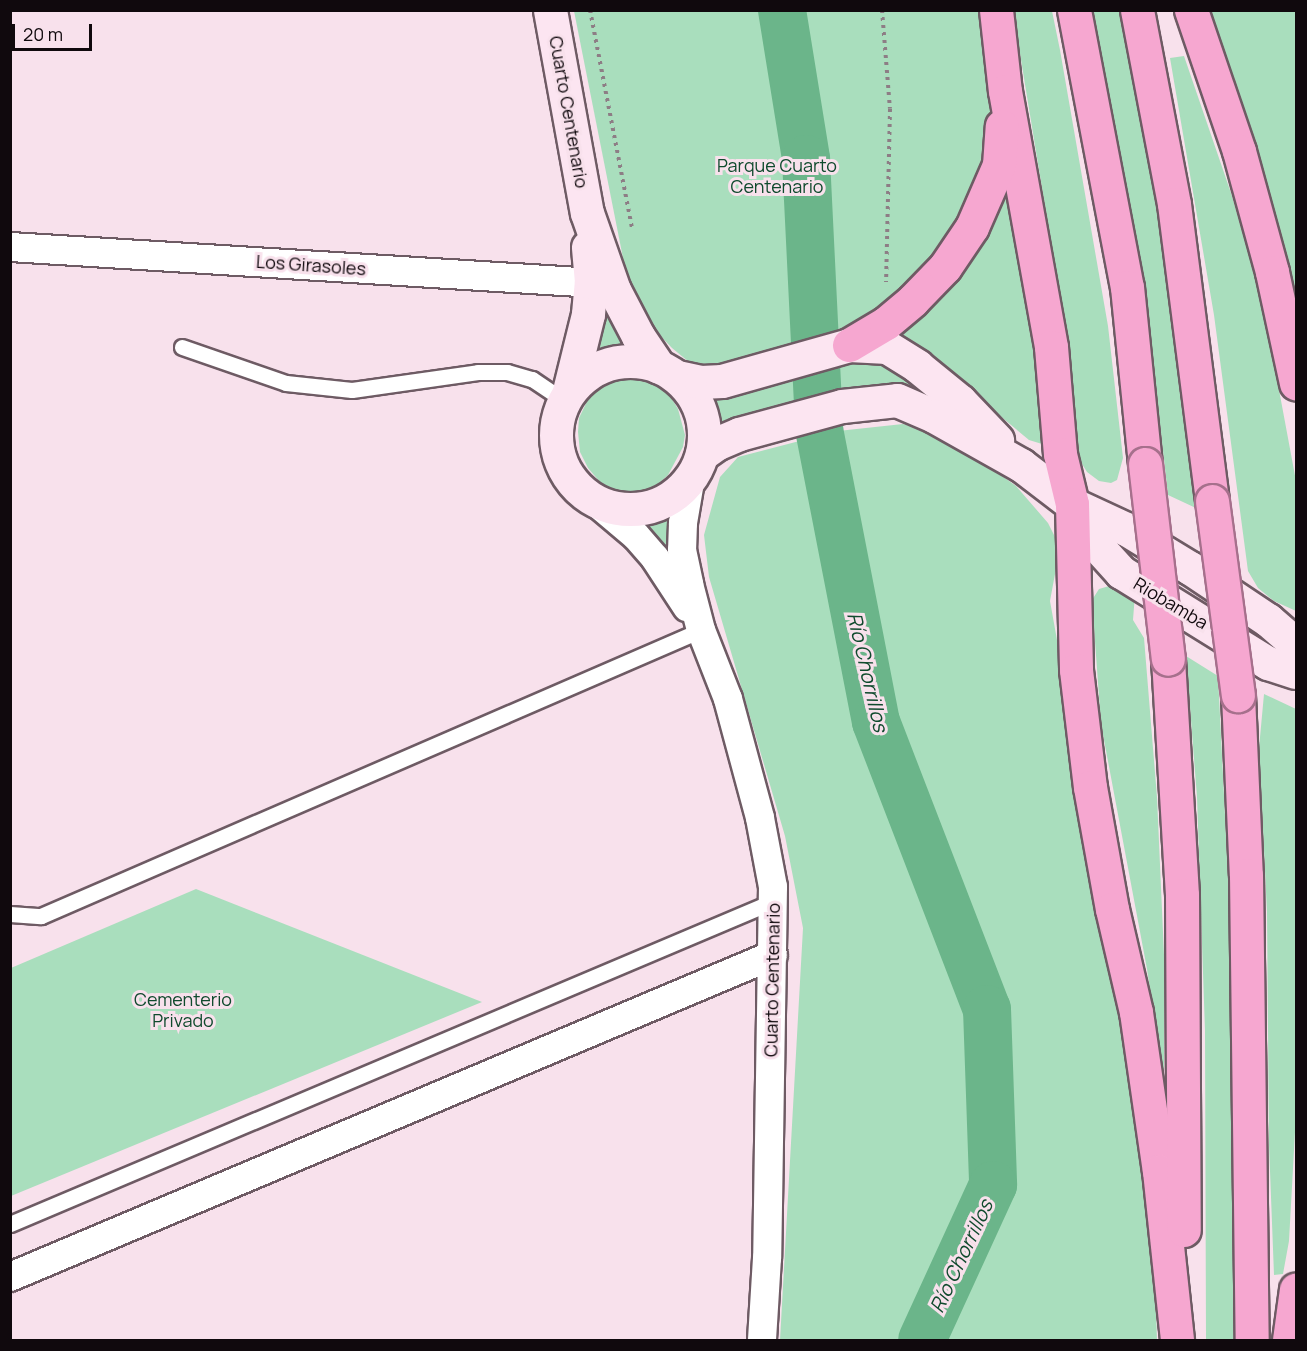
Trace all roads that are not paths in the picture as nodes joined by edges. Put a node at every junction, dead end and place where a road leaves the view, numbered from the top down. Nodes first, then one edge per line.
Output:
1 (550, 10) edge
2 (996, 10) edge
3 (1074, 10) edge
4 (1137, 10) edge
5 (1191, 10) edge
6 (1005, 91) junction
7 (10, 247) edge
8 (601, 283) junction
9 (849, 345) junction
10 (182, 347) dead end
11 (668, 372) junction
12 (1296, 383) edge
13 (567, 396) junction
14 (697, 465) junction
15 (1021, 465) junction
16 (592, 499) junction
17 (1072, 504) junction
18 (701, 630) junction
19 (1296, 644) edge
20 (1296, 672) edge
21 (774, 901) junction
22 (10, 914) edge
23 (773, 955) junction
24 (10, 1224) edge
25 (10, 1277) edge
26 (1296, 1289) edge
27 (762, 1341) edge
28 (1177, 1341) edge
29 (1186, 1341) edge
30 (1252, 1341) edge
31 (1289, 1341) edge

1 - 8 main road, Cuarto Centenario
2 - 6 highway
3 - 29 highway, bridge
4 - 30 highway, bridge
5 - 12 highway
6 - 9 highway
6 - 17 highway
7 - 8 street, Los Girasoles
8 - 11 main road, Cuarto Centenario
8 - 13 main road, Cuarto Centenario
9 - 11 main road, Riobamba
9 - 15 main road, Riobamba
10 - 13 lane
11 - 13 main road
11 - 14 main road
13 - 16 main road
14 - 15 main road, Riobamba
14 - 16 main road
14 - 18 street, Cuarto Centenario
15 - 17 main road, Riobamba
16 - 18 street, Cuarto Centenario
17 - 19 main road, Riobamba
17 - 20 main road, Riobamba
17 - 28 highway
18 - 21 street, Cuarto Centenario
18 - 22 lane
21 - 23 street, Cuarto Centenario
21 - 24 lane
23 - 25 street
23 - 27 street, Cuarto Centenario
26 - 31 highway

